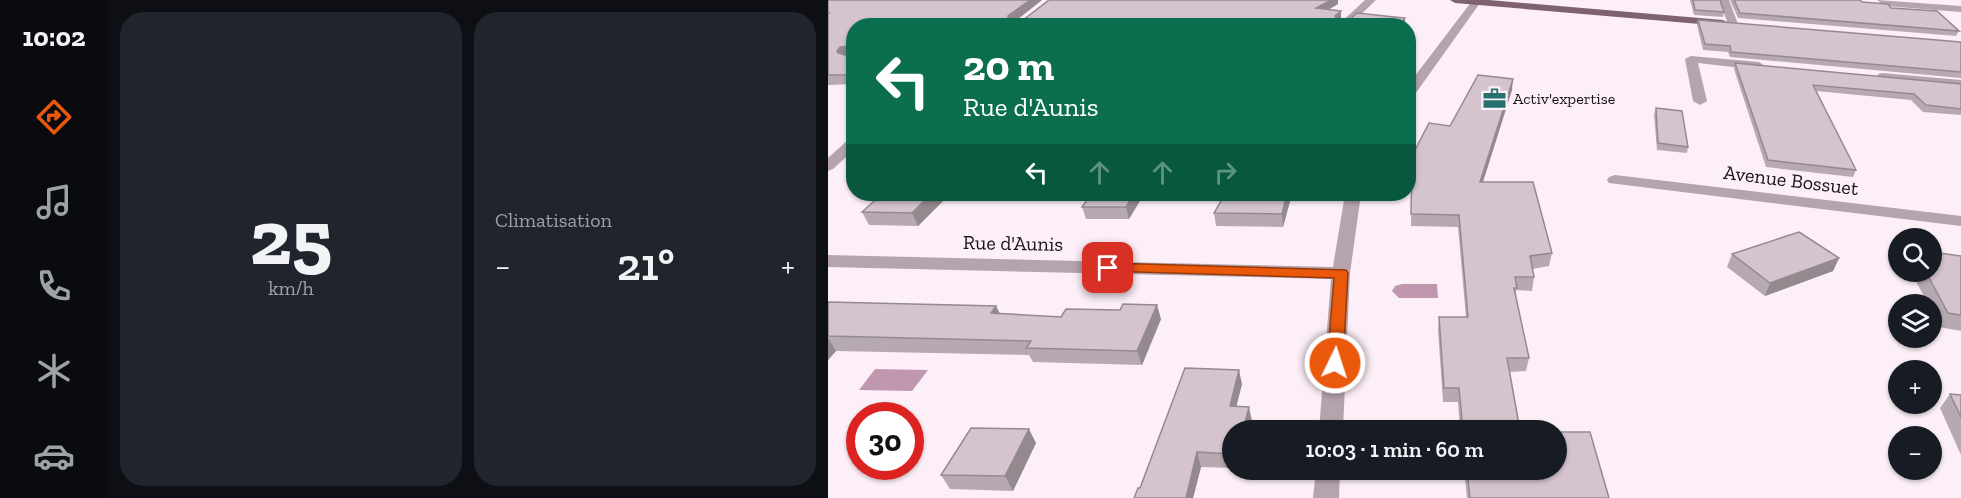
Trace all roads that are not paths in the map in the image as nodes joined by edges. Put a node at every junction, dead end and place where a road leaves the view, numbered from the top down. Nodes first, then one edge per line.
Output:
1 (1371, 0) edge
2 (1455, 0) edge
3 (1724, 0) edge
4 (1882, 0) edge
5 (1958, 0) edge
6 (1475, 3) junction
7 (1520, 3) edge
8 (1961, 3) edge
9 (1961, 9) edge
10 (1351, 18) edge
11 (1738, 24) joint
12 (1773, 67) edge
13 (1867, 75) edge
14 (1416, 83) edge
15 (1961, 84) edge
16 (1700, 101) dead end
17 (846, 149) edge
18 (828, 166) edge
19 (1615, 180) dead end
20 (1352, 201) edge
21 (1961, 221) edge
22 (828, 261) edge
23 (1341, 273) junction
24 (1332, 420) edge
25 (1327, 480) edge
26 (1326, 498) edge

1 - 10 street
2 - 6 main road
3 - 11 street
4 - 9 street
5 - 8 street
6 - 7 main road
6 - 14 street
7 - 11 main road
12 - 16 street
13 - 15 street
17 - 18 street
19 - 21 street, Avenue Bossuet
20 - 23 street
22 - 23 street, Rue d'Aunis
23 - 24 street
25 - 26 street

